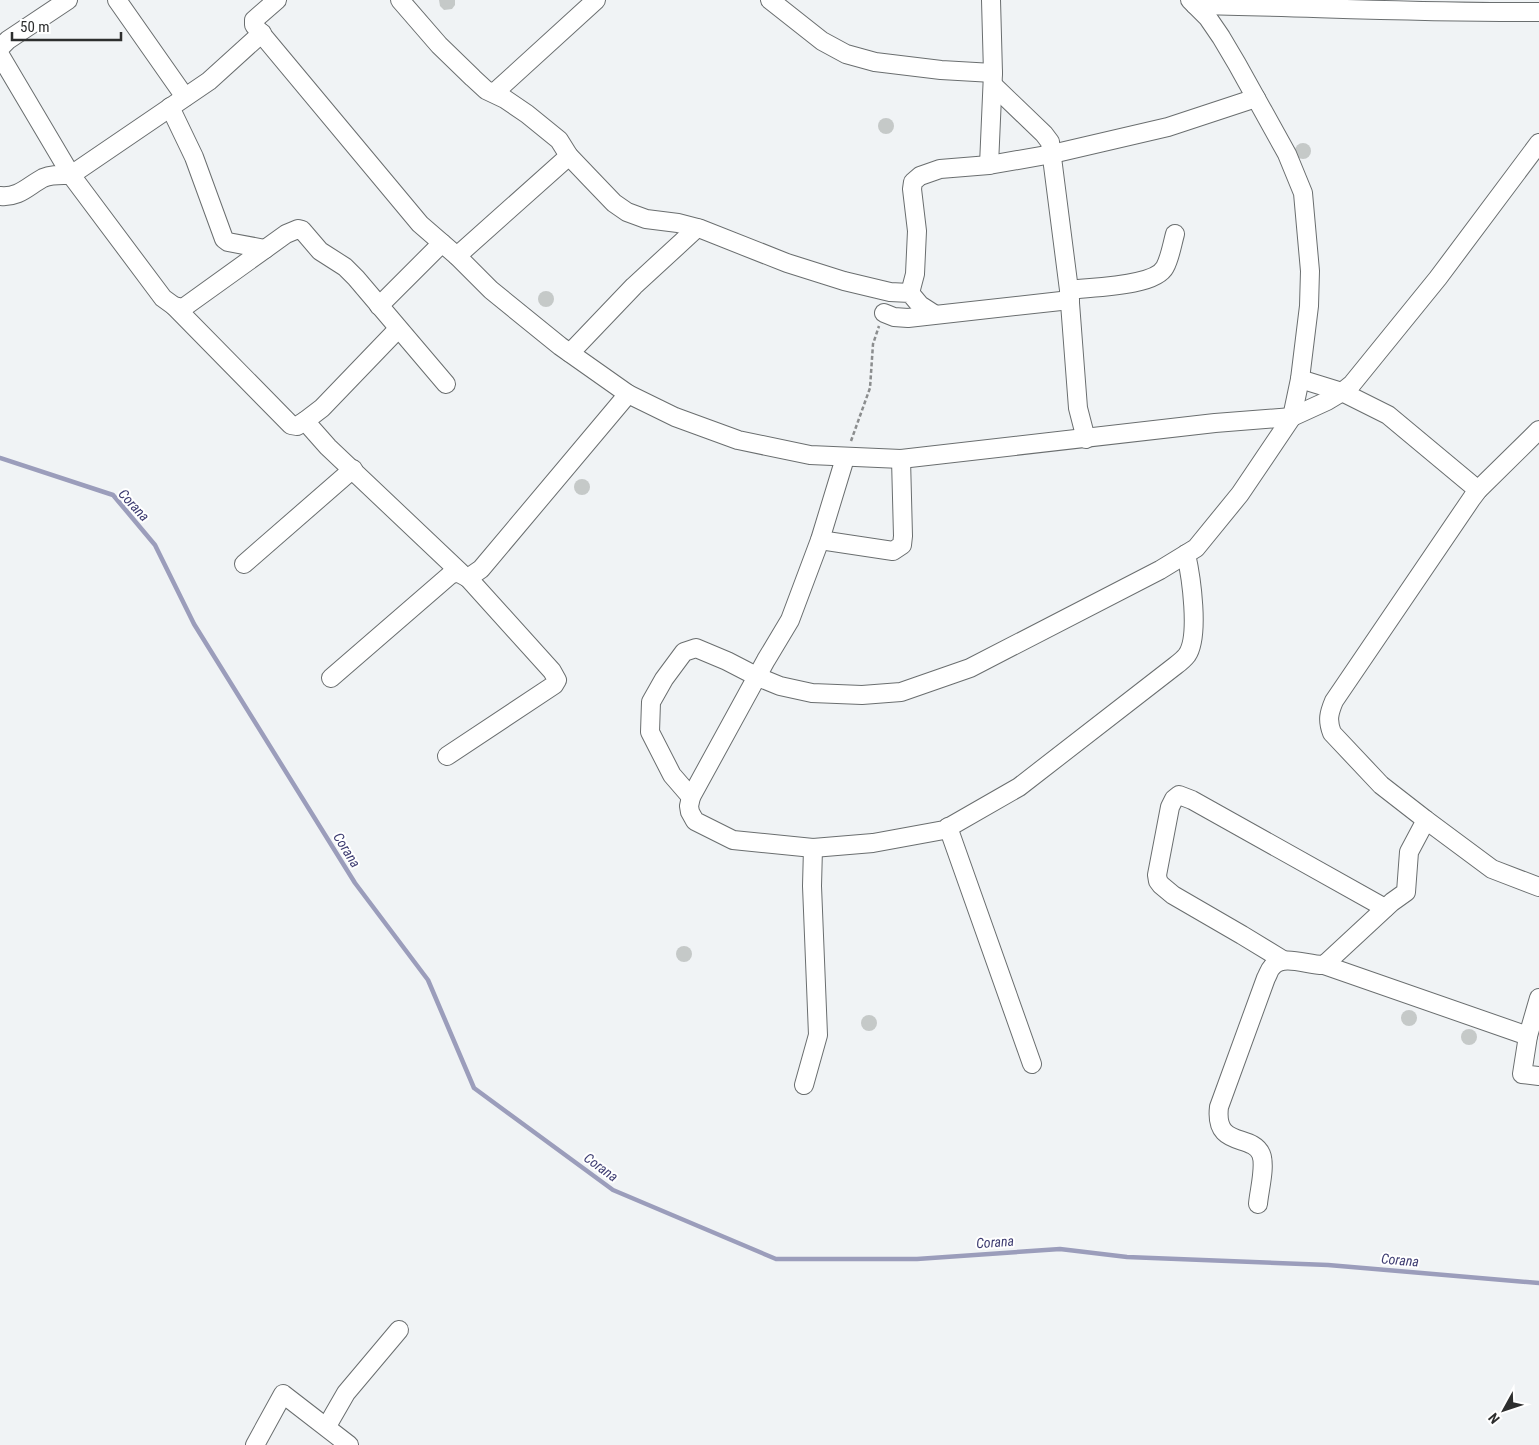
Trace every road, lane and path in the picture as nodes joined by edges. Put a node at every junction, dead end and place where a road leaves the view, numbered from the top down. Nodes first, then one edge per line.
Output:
1 (68, 0) edge
2 (117, 0) edge
3 (277, 0) edge
4 (400, 0) edge
5 (596, 0) edge
6 (770, 0) edge
7 (991, 0) edge
8 (1193, 3) edge
9 (1375, 5) edge
10 (1539, 12) edge
11 (262, 33) junction
12 (0, 48) edge
13 (0, 55) edge
14 (993, 79) junction
15 (494, 93) junction
16 (186, 97) junction
17 (1256, 98) junction
18 (170, 107) junction
19 (1539, 143) edge
20 (1052, 154) junction
21 (569, 156) junction
22 (989, 165) junction
23 (71, 175) junction
24 (0, 196) edge
25 (697, 228) junction
26 (1175, 234) dead end
27 (442, 243) junction
28 (265, 249) junction
29 (456, 256) junction
30 (910, 293) junction
31 (1069, 295) junction
32 (174, 306) junction
33 (379, 306) junction
34 (884, 313) joint
35 (934, 314) junction
36 (398, 329) junction
37 (570, 352) junction
38 (1300, 379) junction
39 (446, 384) dead end
40 (1342, 392) junction
41 (628, 394) junction
42 (1292, 417) junction
43 (305, 421) junction
44 (1539, 430) edge
45 (1086, 439) junction
46 (845, 458) junction
47 (901, 459) junction
48 (353, 469) junction
49 (1478, 490) junction
50 (820, 540) junction
51 (1186, 554) junction
52 (244, 564) dead end
53 (464, 576) junction
54 (758, 677) junction
55 (331, 678) dead end
56 (447, 756) dead end
57 (691, 797) junction
58 (1426, 820) junction
59 (948, 827) junction
60 (813, 848) junction
61 (1539, 887) edge
62 (1385, 908) junction
63 (1283, 960) junction
64 (1324, 965) junction
65 (1539, 998) edge
66 (1528, 1036) junction
67 (1032, 1064) dead end
68 (1539, 1076) edge
69 (804, 1085) dead end
70 (1258, 1204) dead end
71 (399, 1330) dead end
72 (327, 1426) junction
73 (255, 1445) edge
74 (349, 1445) edge

1 - 12 street
2 - 16 street
3 - 11 street
4 - 15 street
5 - 15 street
6 - 14 street
7 - 14 street
8 - 9 street
8 - 17 street
9 - 10 street
11 - 16 street
11 - 27 street
13 - 23 street
14 - 20 street
14 - 22 street
15 - 21 street
16 - 18 street
17 - 20 street
17 - 38 street
18 - 23 street
18 - 28 street
19 - 40 street
20 - 22 street
20 - 31 street
21 - 25 street
21 - 29 street
22 - 30 street
23 - 24 street
23 - 32 street
25 - 30 street
25 - 37 street
26 - 31 street
27 - 29 street
27 - 33 street
28 - 32 street
28 - 33 street
29 - 37 street
30 - 35 street
31 - 35 street
31 - 45 street
32 - 43 street
33 - 36 street
34 - 35 street
34 - 46 path
36 - 39 street
36 - 43 street
37 - 41 street
38 - 40 street
38 - 42 street
40 - 42 street
40 - 49 street
41 - 46 street
41 - 53 street
42 - 45 street
42 - 51 street
43 - 48 street
44 - 49 street
45 - 47 street
46 - 47 street
46 - 50 street
47 - 50 street
48 - 52 street
48 - 53 street
49 - 58 street
50 - 54 street
51 - 54 street
51 - 59 street
53 - 55 street
53 - 56 street
54 - 57 street
54 - 57 street
57 - 60 street
58 - 61 street
58 - 62 street
59 - 60 street
59 - 67 street
60 - 69 street
62 - 63 street
62 - 64 street
63 - 64 street
63 - 70 street
64 - 66 street
65 - 66 street
66 - 68 street
71 - 72 street
72 - 73 street
72 - 74 street

